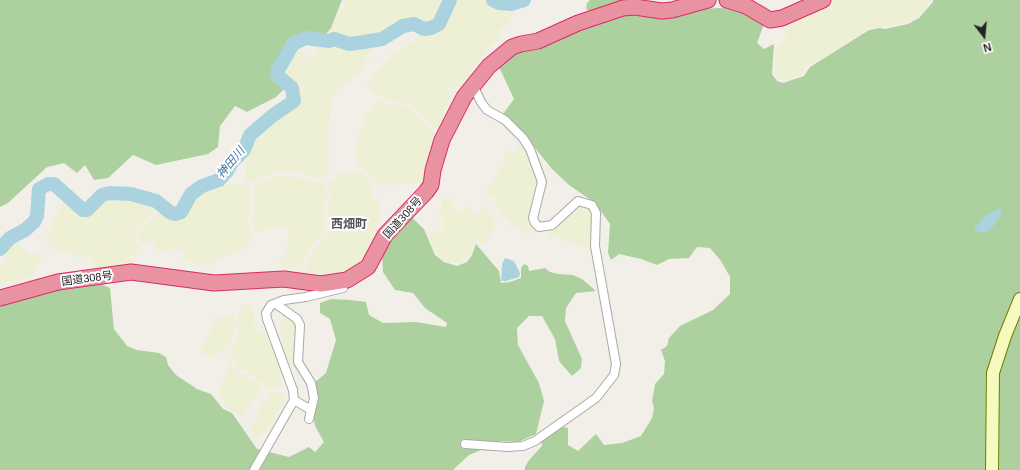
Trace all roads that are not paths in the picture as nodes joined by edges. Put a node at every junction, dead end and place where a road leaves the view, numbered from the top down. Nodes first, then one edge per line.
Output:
1 (708, 0) edge
2 (726, 0) edge
3 (822, 0) edge
4 (473, 85) junction
5 (347, 280) junction
6 (0, 298) edge
7 (1020, 299) edge
8 (276, 304) junction
9 (294, 400) junction
10 (311, 410) junction
11 (309, 419) dead end
12 (465, 444) dead end
13 (254, 470) edge
14 (992, 470) edge

1 - 4 highway, 国道308号
2 - 3 highway
4 - 5 highway, 国道308号
4 - 12 street
5 - 6 highway, 国道308号
5 - 8 street
7 - 14 street
8 - 9 street
8 - 10 street
9 - 10 street
9 - 13 street
10 - 11 street

